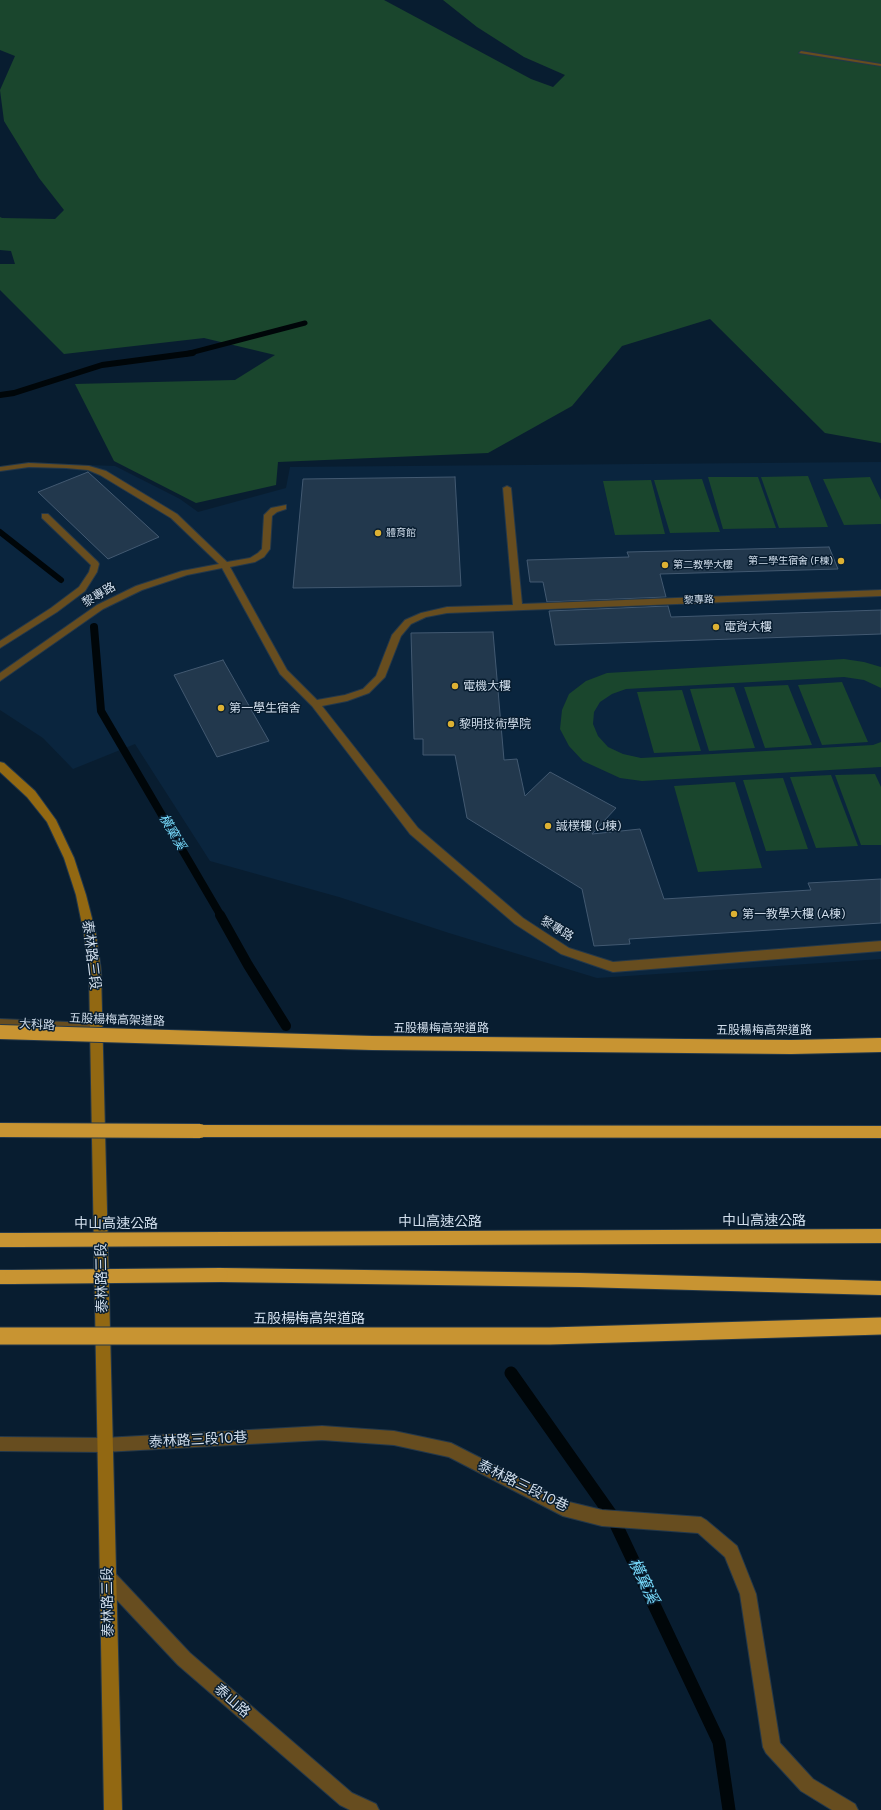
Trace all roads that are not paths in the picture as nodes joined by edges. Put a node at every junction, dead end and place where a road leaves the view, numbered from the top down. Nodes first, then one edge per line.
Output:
1 (801, 52) dead end
2 (881, 65) edge
3 (0, 468) edge
4 (507, 488) dead end
5 (283, 507) dead end
6 (45, 516) dead end
7 (225, 565) junction
8 (881, 593) edge
9 (518, 607) junction
10 (0, 645) edge
11 (0, 678) edge
12 (314, 704) junction
13 (0, 766) edge
14 (881, 946) edge
15 (0, 1024) edge
16 (97, 1029) junction
17 (0, 1032) edge
18 (881, 1039) edge
19 (881, 1045) edge
20 (881, 1125) edge
21 (0, 1130) edge
22 (811, 1132) junction
23 (881, 1132) edge
24 (881, 1236) edge
25 (0, 1240) edge
26 (6, 1277) edge
27 (580, 1280) junction
28 (881, 1288) edge
29 (881, 1296) edge
30 (881, 1326) edge
31 (0, 1336) edge
32 (0, 1444) edge
33 (104, 1445) junction
34 (107, 1577) junction
35 (112, 1810) edge
36 (370, 1810) edge
37 (849, 1810) edge

1 - 2 street
3 - 7 street, 黎專路
4 - 9 street
5 - 7 street, 黎專路
6 - 10 street
7 - 11 street, 黎專路
7 - 12 street, 黎專路
8 - 9 street, 黎專路
9 - 12 street, 黎專路
12 - 14 street, 黎專路
13 - 16 main road, 泰林路三段
15 - 16 street, 大科路
16 - 18 street, 大科路
16 - 33 main road, 泰林路三段
17 - 19 highway, 五股楊梅高架道路, bridge
20 - 22 highway
21 - 22 highway, bridge
22 - 23 highway
24 - 25 highway, 中山高速公路, bridge
26 - 27 highway, bridge
27 - 28 highway
27 - 29 highway
30 - 31 highway, 五股楊梅高架道路, bridge
32 - 33 street, 泰林路三段10巷
33 - 34 main road, 泰林路三段
33 - 37 street, 泰林路三段10巷
34 - 35 main road, 泰林路三段
34 - 36 street, 泰山路

